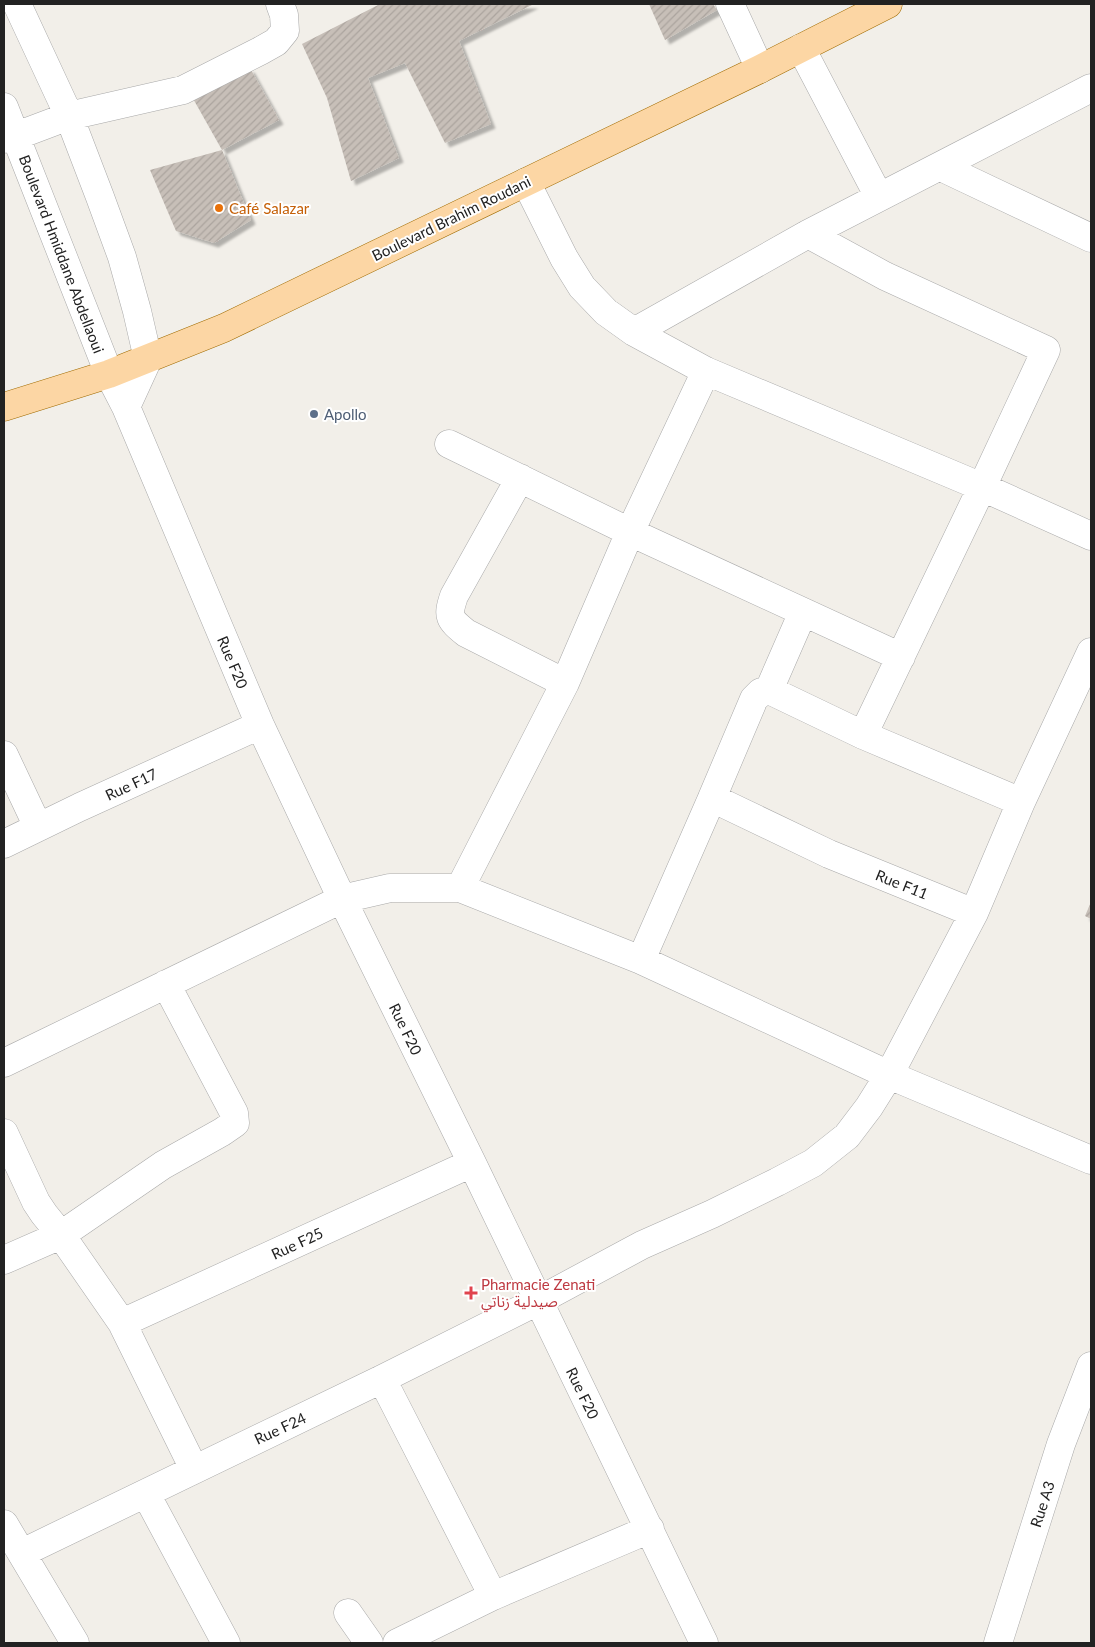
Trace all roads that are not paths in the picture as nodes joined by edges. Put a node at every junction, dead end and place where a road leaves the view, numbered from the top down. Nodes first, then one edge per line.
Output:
1 (17, 4) edge
2 (280, 4) edge
3 (730, 4) edge
4 (888, 4) edge
5 (801, 48) junction
6 (760, 69) junction
7 (1091, 88) edge
8 (4, 108) edge
9 (69, 116) junction
10 (10, 137) edge
11 (941, 167) junction
12 (526, 182) junction
13 (879, 197) junction
14 (808, 234) junction
15 (1091, 238) edge
16 (634, 332) junction
17 (148, 359) junction
18 (706, 371) junction
19 (109, 374) junction
20 (126, 406) junction
21 (4, 407) edge
22 (449, 444) dead end
23 (520, 478) junction
24 (982, 487) junction
25 (630, 532) junction
26 (1091, 536) edge
27 (803, 612) junction
28 (1091, 652) edge
29 (901, 657) junction
30 (565, 683) junction
31 (769, 690) junction
32 (260, 725) junction
33 (863, 735) junction
34 (4, 755) edge
35 (712, 798) junction
36 (1021, 802) junction
37 (38, 827) junction
38 (4, 844) edge
39 (460, 888) junction
40 (342, 899) junction
41 (974, 913) junction
42 (641, 960) junction
43 (166, 984) junction
44 (4, 1063) edge
45 (889, 1075) junction
46 (4, 1133) edge
47 (1091, 1160) edge
48 (472, 1163) junction
49 (61, 1235) junction
50 (4, 1260) edge
51 (538, 1301) junction
52 (122, 1322) junction
53 (1091, 1366) edge
54 (382, 1379) junction
55 (194, 1469) junction
56 (146, 1494) junction
57 (4, 1524) edge
58 (650, 1529) junction
59 (22, 1553) junction
60 (493, 1596) junction
61 (348, 1613) dead end
62 (75, 1643) edge
63 (226, 1643) edge
64 (369, 1643) edge
65 (397, 1643) edge
66 (704, 1643) edge
67 (998, 1643) edge

1 - 9 street
2 - 9 street
3 - 6 street
4 - 5 main road, Boulevard Brahim Roudani
5 - 6 main road, Boulevard Brahim Roudani
5 - 13 street
6 - 12 main road, Boulevard Brahim Roudani
7 - 11 street
8 - 10 street, Boulevard Hmiddane Abdellaoui
9 - 10 street
9 - 17 street
10 - 19 street, Boulevard Hmiddane Abdellaoui
11 - 13 street
11 - 15 street
12 - 16 street
12 - 17 main road, Boulevard Brahim Roudani
13 - 14 street
14 - 16 street
14 - 24 street
16 - 18 street
17 - 19 main road, Boulevard Brahim Roudani
17 - 20 street
18 - 24 street
18 - 25 street
19 - 20 street, Rue F20
19 - 21 main road, Boulevard Brahim Roudani
20 - 32 street, Rue F20
22 - 23 street
23 - 25 street
23 - 30 street
24 - 26 street
24 - 29 street
25 - 27 street
25 - 30 street
27 - 29 street
27 - 31 street
28 - 36 street, Rue F24
29 - 33 street
30 - 39 street
31 - 33 street
31 - 35 street
32 - 37 street, Rue F17
32 - 40 street, Rue F20
33 - 36 street
34 - 37 street
35 - 41 street, Rue F11
35 - 42 street
36 - 41 street, Rue F24
37 - 38 street, Rue F17
39 - 40 street
39 - 42 street
40 - 43 street
40 - 48 street, Rue F20
41 - 45 street, Rue F24
42 - 45 street
43 - 44 street
43 - 49 street
45 - 47 street
45 - 51 street, Rue F24
46 - 49 street
48 - 51 street, Rue F20
48 - 52 street, Rue F25
49 - 50 street
49 - 52 street
51 - 54 street, Rue F24
51 - 58 street, Rue F20
52 - 55 street
53 - 67 street, Rue A3
54 - 55 street, Rue F24
54 - 60 street
55 - 56 street, Rue F24
56 - 59 street, Rue F24
56 - 63 street
57 - 59 street
58 - 60 street
58 - 66 street, Rue F20
59 - 62 street
60 - 65 street
61 - 64 street

